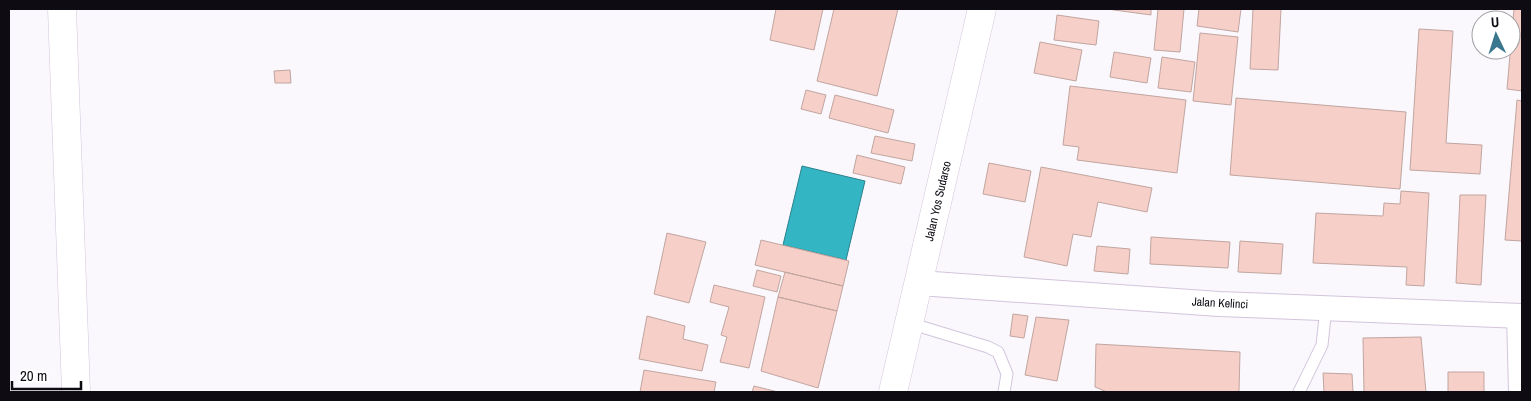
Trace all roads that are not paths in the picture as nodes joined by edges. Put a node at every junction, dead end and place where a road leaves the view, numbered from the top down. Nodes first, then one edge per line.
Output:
1 (62, 9) edge
2 (982, 9) edge
3 (918, 283) junction
4 (1326, 308) junction
5 (1521, 316) edge
6 (909, 323) junction
7 (76, 392) edge
8 (893, 392) edge
9 (1004, 392) edge
10 (1299, 392) edge
11 (1521, 392) edge

1 - 7 main road
2 - 3 main road, Jalan Yos Sudarso
3 - 4 street, Jalan Kelinci
3 - 6 main road, Jalan Yos Sudarso
4 - 5 street, Jalan Kelinci
4 - 10 lane
5 - 11 street
6 - 8 main road, Jalan Yos Sudarso
6 - 9 lane

